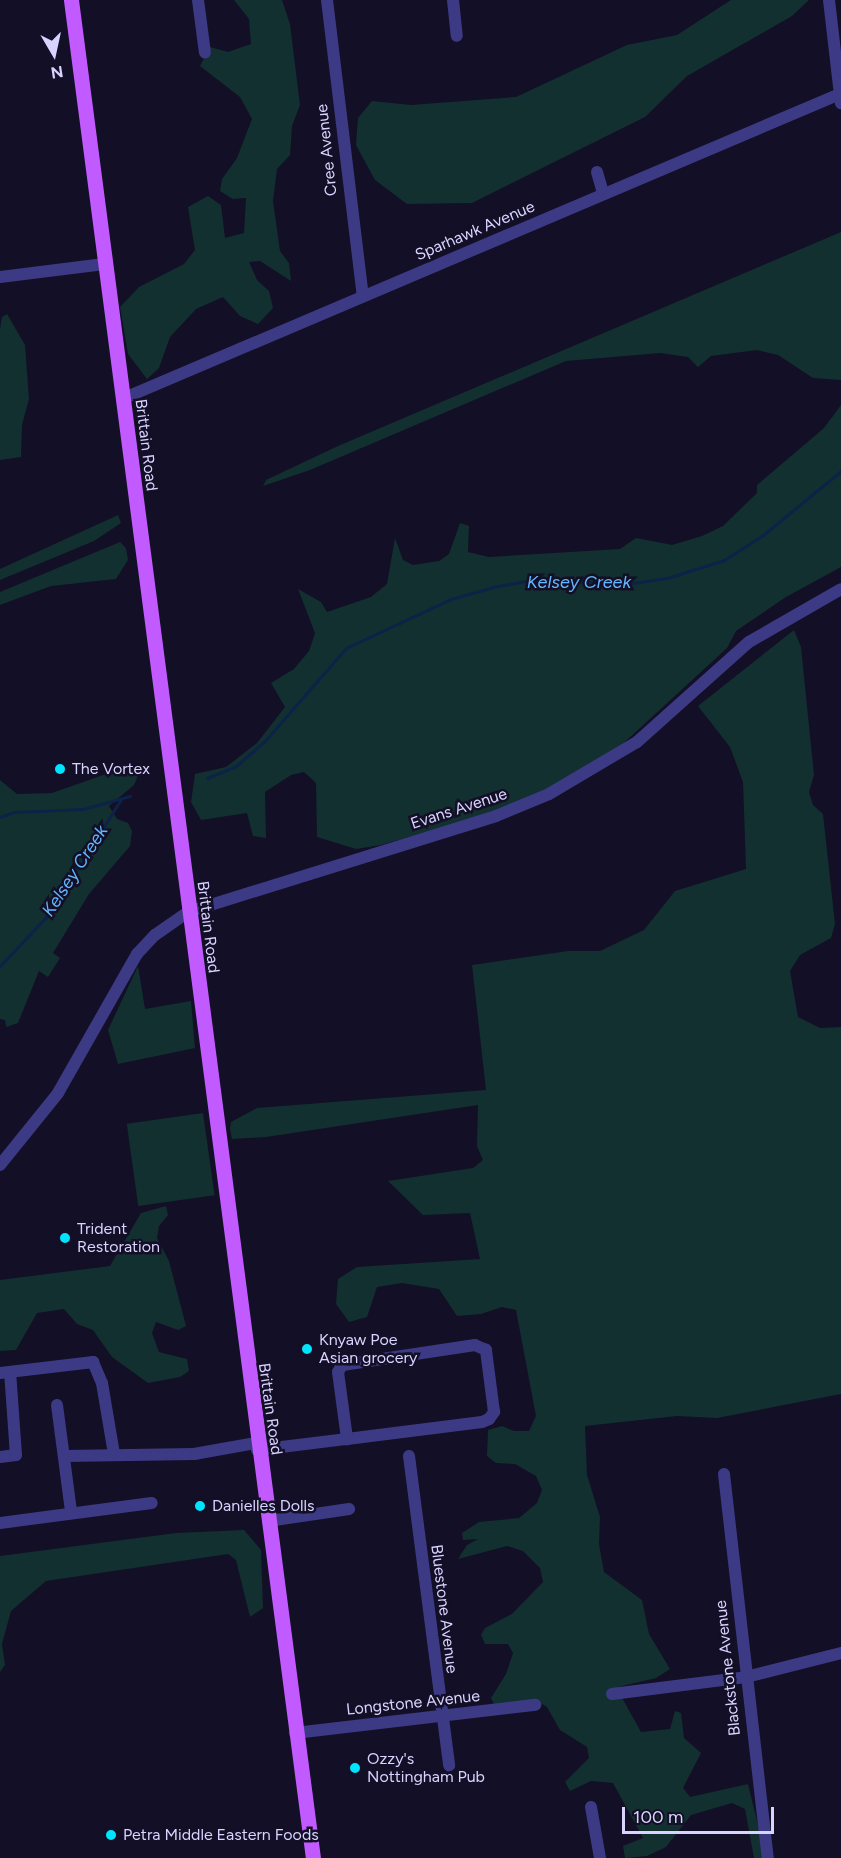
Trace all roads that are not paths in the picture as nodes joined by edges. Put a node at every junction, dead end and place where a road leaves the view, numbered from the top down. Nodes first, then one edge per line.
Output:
1 (71, 0) edge
2 (198, 0) edge
3 (327, 0) edge
4 (453, 0) edge
5 (829, 0) edge
6 (458, 36) dead end
7 (205, 53) dead end
8 (840, 99) edge
9 (597, 172) dead end
10 (603, 193) junction
11 (104, 264) junction
12 (0, 277) edge
13 (363, 296) junction
14 (123, 399) junction
15 (841, 589) edge
16 (188, 912) junction
17 (0, 1165) edge
18 (5, 1372) edge
19 (57, 1405) dead end
20 (347, 1439) junction
21 (257, 1446) junction
22 (114, 1454) junction
23 (64, 1456) junction
24 (409, 1456) dead end
25 (0, 1457) edge
26 (723, 1474) dead end
27 (152, 1503) dead end
28 (349, 1509) dead end
29 (72, 1512) junction
30 (268, 1521) junction
31 (0, 1523) edge
32 (841, 1653) edge
33 (746, 1677) junction
34 (612, 1694) dead end
35 (535, 1705) dead end
36 (442, 1716) junction
37 (295, 1733) junction
38 (449, 1765) dead end
39 (591, 1807) dead end
40 (313, 1858) edge
41 (600, 1858) edge
42 (768, 1858) edge

1 - 11 main road, Brittain Road
2 - 7 street
3 - 13 street, Cree Avenue
4 - 6 street
5 - 8 street
8 - 10 street, Sparhawk Avenue
9 - 10 street
10 - 13 street, Sparhawk Avenue
11 - 12 street
11 - 14 main road, Brittain Road
13 - 14 street, Sparhawk Avenue
14 - 16 main road, Brittain Road
15 - 16 street, Evans Avenue
16 - 17 street, Evans Avenue
16 - 21 main road, Brittain Road
18 - 22 street
18 - 25 street
19 - 23 street
20 - 20 street
20 - 21 street
21 - 22 street
21 - 30 main road, Brittain Road
22 - 23 street
23 - 29 street
24 - 36 street, Bluestone Avenue
26 - 33 street, Blackstone Avenue
27 - 29 street
28 - 30 street
29 - 31 street
30 - 37 main road, Brittain Road
32 - 33 street
33 - 34 street
33 - 42 street, Blackstone Avenue
35 - 36 street, Longstone Avenue
36 - 37 street, Longstone Avenue
36 - 38 street, Bluestone Avenue
37 - 40 main road, Brittain Road
39 - 41 street

